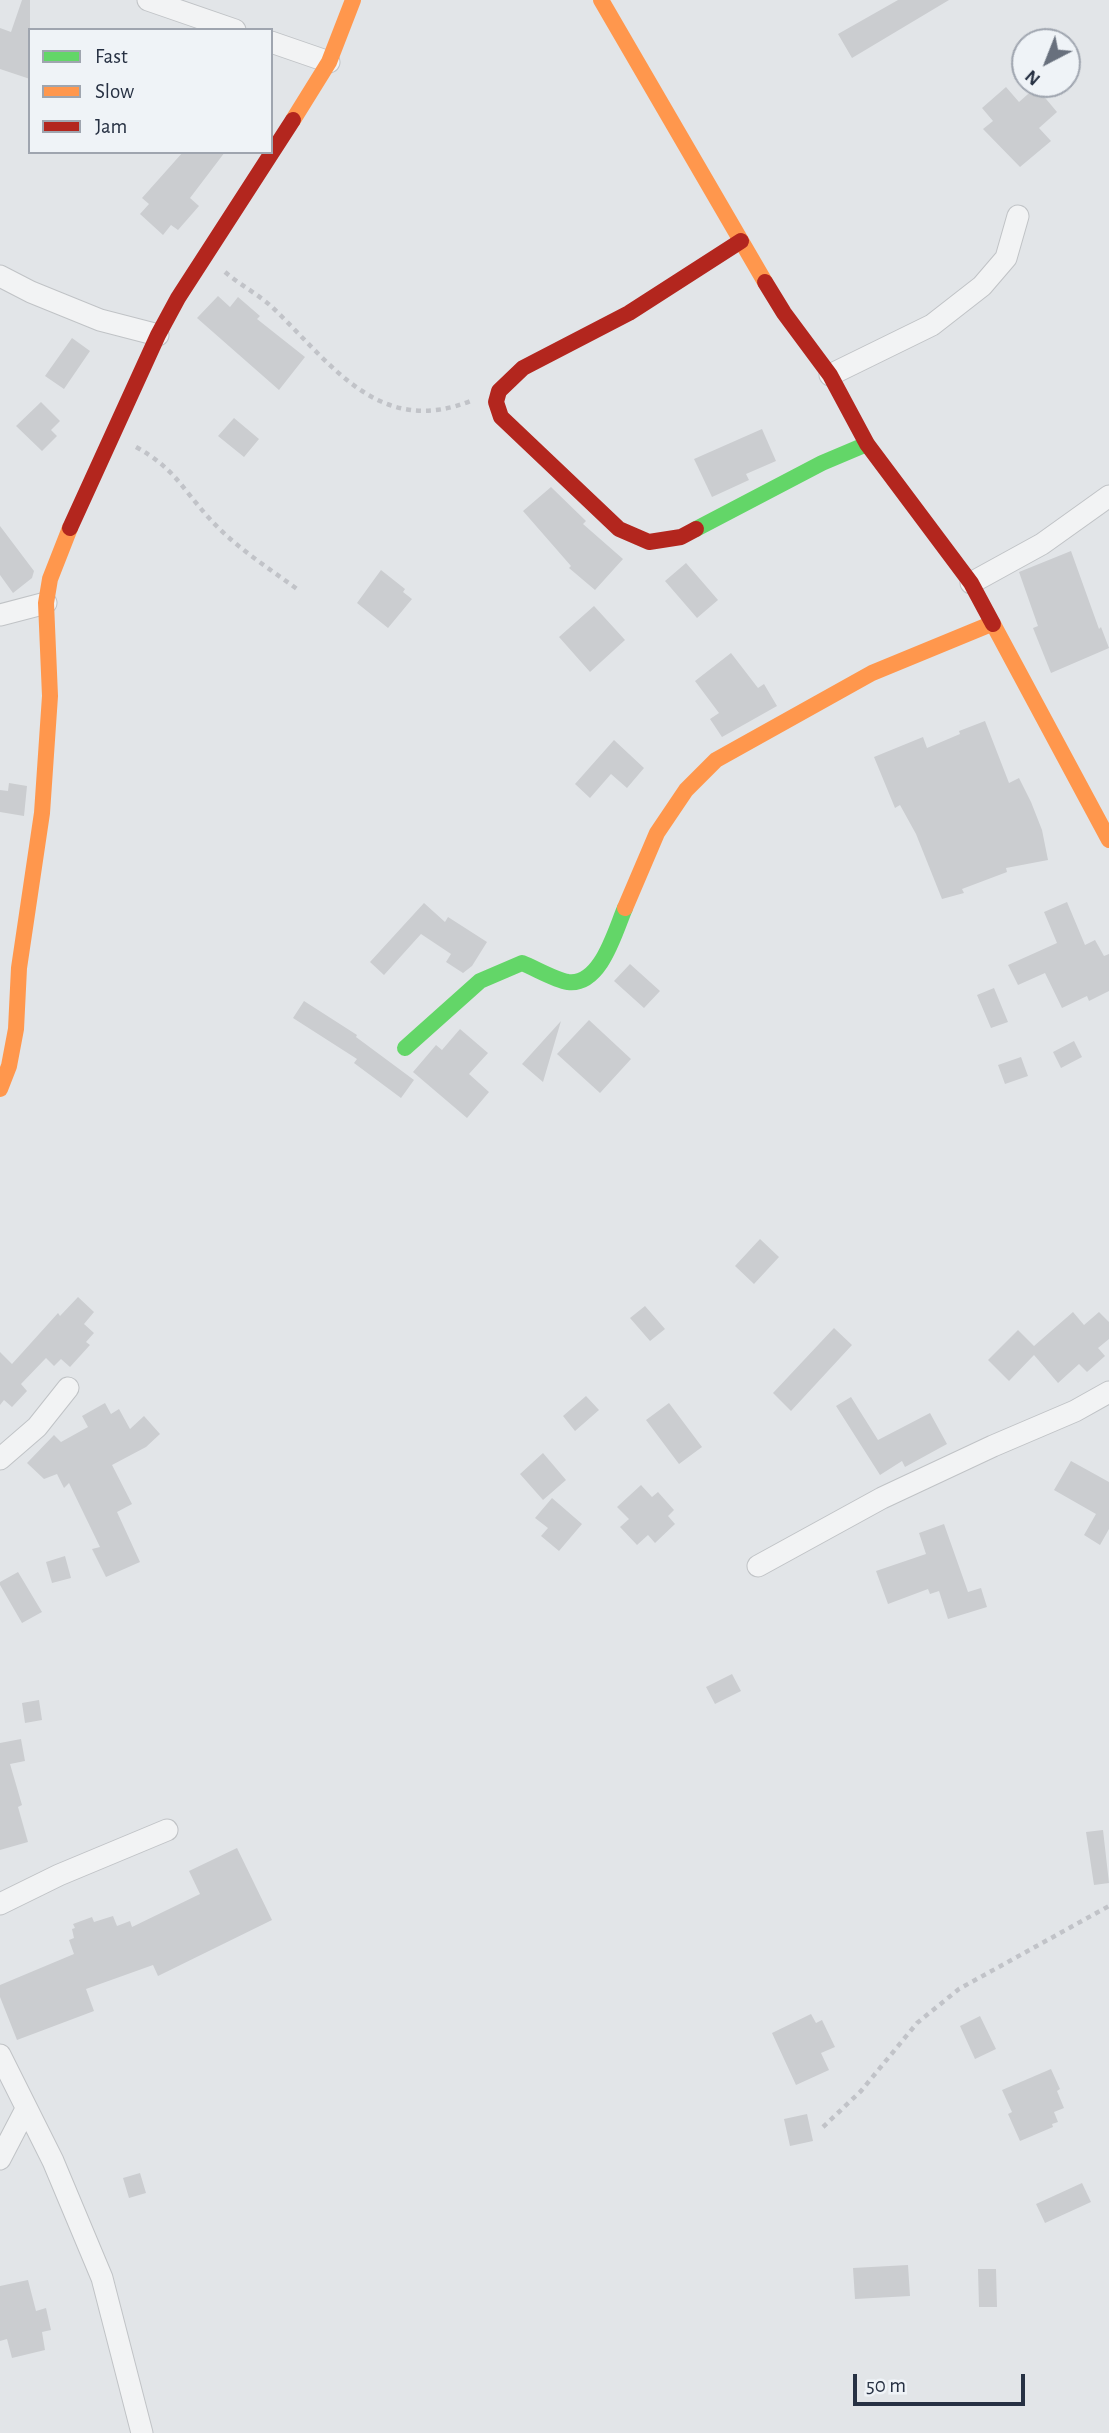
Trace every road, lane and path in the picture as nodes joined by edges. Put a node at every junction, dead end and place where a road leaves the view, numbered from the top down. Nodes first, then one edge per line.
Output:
1 (148, 0) edge
2 (353, 0) edge
3 (601, 0) edge
4 (229, 28) edge
5 (273, 43) edge
6 (329, 62) junction
7 (273, 152) edge
8 (272, 154) edge
9 (1018, 216) dead end
10 (741, 241) junction
11 (212, 251) junction
12 (0, 276) edge
13 (158, 335) junction
14 (830, 375) junction
15 (499, 388) junction
16 (113, 436) junction
17 (867, 444) junction
18 (1109, 495) edge
19 (971, 583) junction
20 (297, 589) dead end
21 (46, 603) junction
22 (0, 615) edge
23 (991, 624) junction
24 (1109, 840) edge
25 (405, 1048) dead end
26 (0, 1089) edge
27 (68, 1388) dead end
28 (1109, 1392) edge
29 (0, 1459) edge
30 (758, 1566) dead end
31 (167, 1830) dead end
32 (0, 1904) edge
33 (1109, 1906) edge
34 (0, 2055) edge
35 (26, 2109) junction
36 (823, 2127) dead end
37 (0, 2159) edge
38 (142, 2433) edge

1 - 4 street
2 - 6 street
3 - 10 street
5 - 6 street
6 - 7 street
8 - 11 street
9 - 14 street
10 - 14 street
10 - 15 street
11 - 13 street
11 - 15 path
12 - 13 street
13 - 16 street
14 - 17 street
15 - 17 street
16 - 20 path
16 - 21 street
17 - 19 street
18 - 19 street
19 - 23 street
21 - 22 street
21 - 26 street
23 - 24 street
23 - 25 street
27 - 29 street
28 - 30 street
31 - 32 street
33 - 36 path
34 - 35 street
35 - 37 street
35 - 38 street

